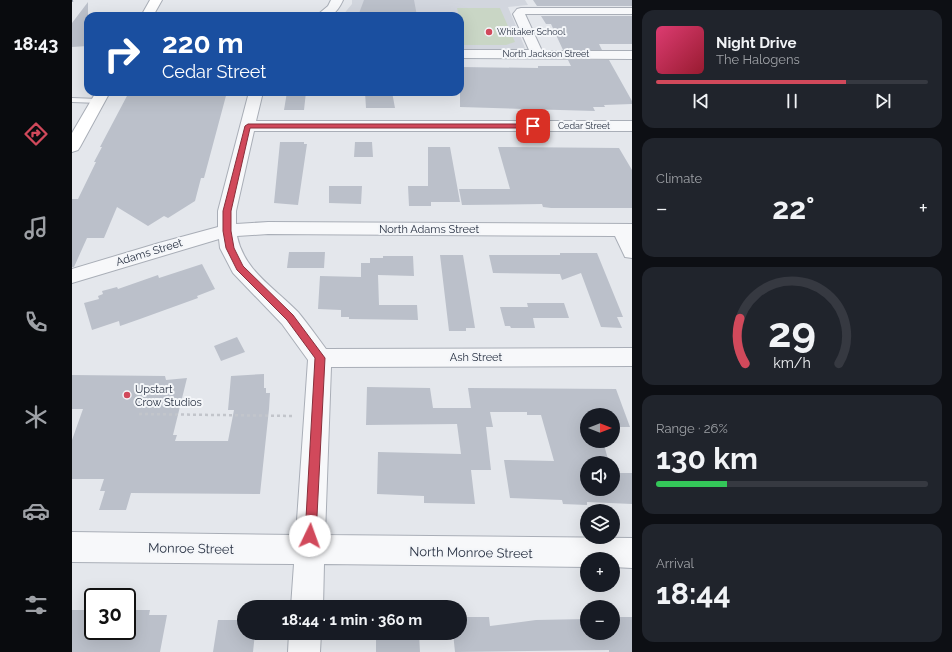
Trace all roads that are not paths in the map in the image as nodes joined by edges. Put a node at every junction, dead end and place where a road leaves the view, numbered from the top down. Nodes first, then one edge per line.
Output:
1 (156, 0) edge
2 (337, 0) edge
3 (632, 11) edge
4 (149, 12) edge
5 (328, 12) edge
6 (464, 54) edge
7 (538, 54) junction
8 (632, 54) edge
9 (255, 96) edge
10 (101, 97) edge
11 (72, 100) edge
12 (248, 126) junction
13 (632, 126) edge
14 (72, 147) edge
15 (627, 230) edge
16 (227, 231) junction
17 (632, 252) edge
18 (72, 276) edge
19 (632, 357) edge
20 (320, 358) junction
21 (72, 547) edge
22 (310, 550) junction
23 (632, 553) edge
24 (307, 600) edge
25 (305, 640) edge
26 (304, 652) edge

1 - 4 street
2 - 5 street
3 - 7 street
6 - 7 street, North Jackson Street
7 - 8 street, North Jackson Street
9 - 12 street
10 - 11 lane
10 - 14 street
12 - 13 street, Cedar Street
12 - 16 street
15 - 16 street, North Adams Street
15 - 17 street
16 - 18 street, Adams Street
16 - 20 street
19 - 20 street, Ash Street
20 - 22 street
21 - 22 street, Monroe Street
22 - 23 street, North Monroe Street
22 - 24 street
25 - 26 street

